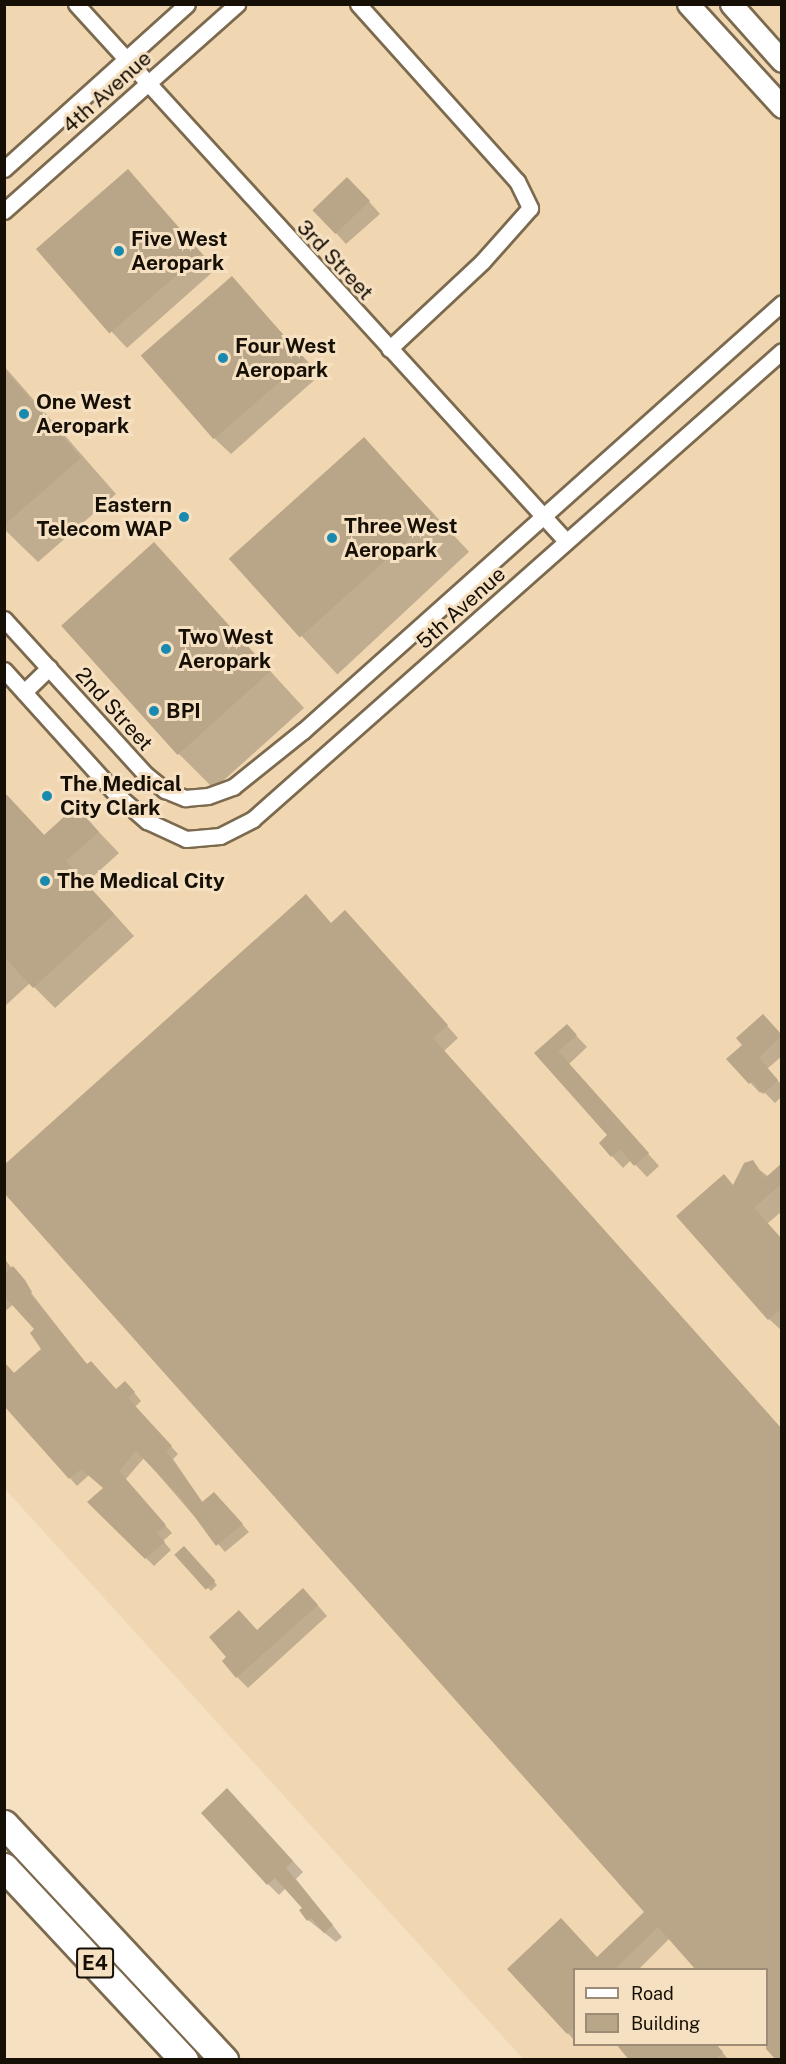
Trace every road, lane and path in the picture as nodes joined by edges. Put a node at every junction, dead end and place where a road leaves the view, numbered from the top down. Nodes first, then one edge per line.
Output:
1 (76, 4) edge
2 (187, 4) edge
3 (237, 4) edge
4 (358, 4) edge
5 (688, 4) edge
6 (731, 4) edge
7 (125, 59) junction
8 (782, 61) edge
9 (148, 83) junction
10 (782, 107) edge
11 (4, 170) edge
12 (4, 211) edge
13 (782, 303) edge
14 (389, 349) junction
15 (782, 351) edge
16 (543, 516) junction
17 (566, 542) junction
18 (4, 619) edge
19 (49, 668) junction
20 (4, 670) edge
21 (24, 692) junction
22 (208, 796) joint
23 (4, 1824) edge
24 (4, 1867) edge
25 (184, 2060) edge
26 (224, 2060) edge

1 - 7 street, 3rd Street
2 - 7 street, 4th Avenue
3 - 9 street, 4th Avenue
4 - 14 street
5 - 10 main road
6 - 8 main road
7 - 9 street, 3rd Street
7 - 11 street, 4th Avenue
9 - 12 street, 4th Avenue
9 - 14 street, 3rd Street
13 - 16 street, 5th Avenue
14 - 16 street, 3rd Street
15 - 17 street, 5th Avenue
16 - 17 street, 3rd Street
16 - 22 street, 5th Avenue
17 - 21 street, 5th Avenue
18 - 19 street, 2nd Street
19 - 21 street
19 - 22 street, 2nd Street
20 - 21 street
23 - 26 highway, E4
24 - 25 highway, E4

